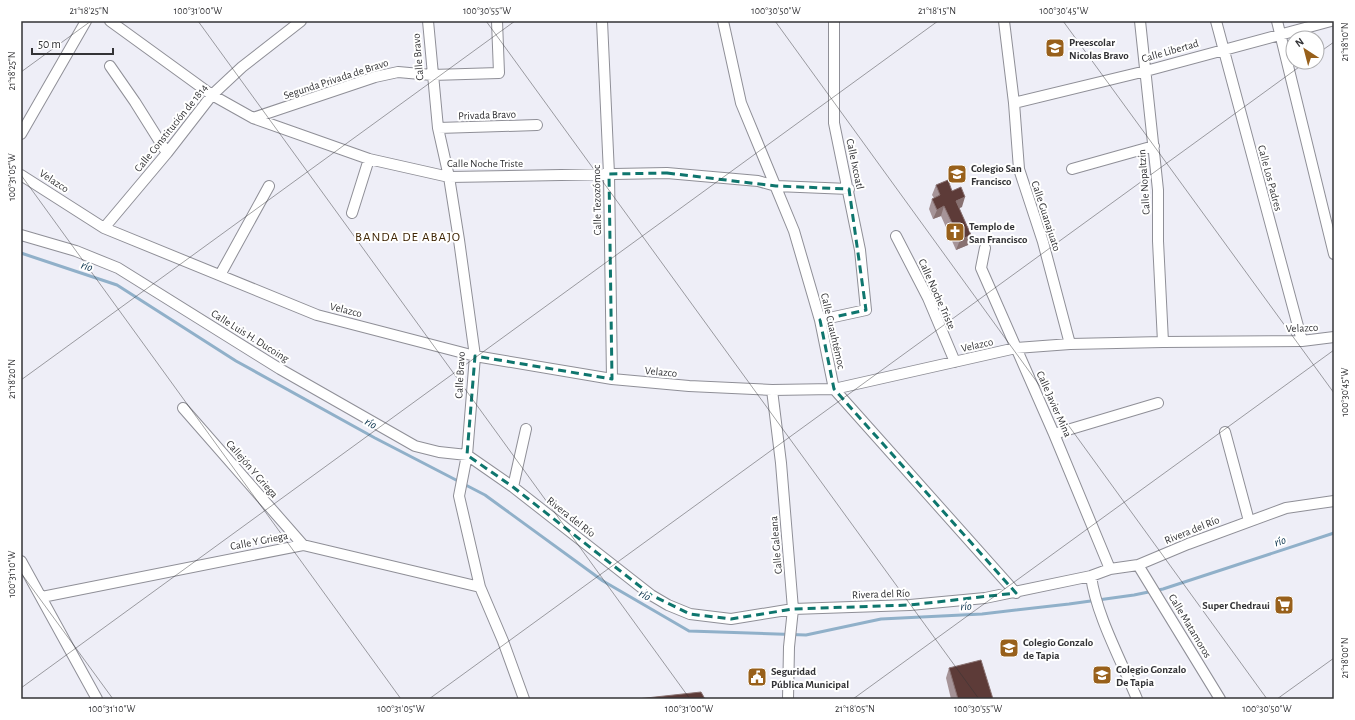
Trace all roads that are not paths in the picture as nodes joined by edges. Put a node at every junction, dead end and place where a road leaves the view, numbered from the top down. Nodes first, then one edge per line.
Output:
1 (86, 21) edge
2 (110, 21) edge
3 (301, 21) edge
4 (428, 21) edge
5 (498, 21) edge
6 (602, 21) edge
7 (723, 21) edge
8 (834, 21) edge
9 (1004, 21) edge
10 (1140, 21) edge
11 (1216, 21) edge
12 (1277, 21) edge
13 (1331, 21) edge
14 (1280, 34) junction
15 (1223, 49) junction
16 (110, 66) dead end
17 (1146, 70) junction
18 (432, 75) junction
19 (212, 95) junction
20 (1014, 103) junction
21 (253, 118) junction
22 (537, 125) dead end
23 (438, 128) junction
24 (21, 134) edge
25 (1154, 146) junction
26 (168, 153) junction
27 (369, 159) junction
28 (1072, 169) dead end
29 (609, 174) junction
30 (21, 175) edge
31 (449, 177) junction
32 (269, 186) dead end
33 (776, 186) junction
34 (849, 189) junction
35 (352, 213) dead end
36 (104, 228) junction
37 (21, 235) edge
38 (896, 236) dead end
39 (985, 248) dead end
40 (1334, 254) edge
41 (220, 275) junction
42 (820, 320) junction
43 (1334, 337) edge
44 (1302, 341) junction
45 (1163, 342) junction
46 (1070, 344) junction
47 (1016, 348) junction
48 (475, 356) junction
49 (955, 362) junction
50 (612, 379) junction
51 (834, 389) junction
52 (772, 390) junction
53 (1158, 403) dead end
54 (183, 408) dead end
55 (526, 429) dead end
56 (1225, 432) dead end
57 (1054, 434) junction
58 (466, 458) junction
59 (513, 487) junction
60 (1334, 501) edge
61 (1249, 521) junction
62 (303, 545) junction
63 (21, 561) edge
64 (1138, 565) junction
65 (1110, 569) junction
66 (1091, 576) junction
67 (480, 587) junction
68 (1016, 593) junction
69 (42, 597) junction
70 (793, 614) junction
71 (97, 699) edge
72 (524, 699) edge
73 (788, 699) edge
74 (1137, 699) edge
75 (1220, 699) edge

1 - 24 street
2 - 19 street, Calle Noche Triste
3 - 19 street, Calle Constitución de 1814
4 - 18 street, Calle Bravo
5 - 18 street, Segunda Privada de Bravo
6 - 29 street, Calle Tezozómoc
7 - 33 street, Calle Cuauhtémoc
8 - 34 street, Calle Ixcoatl
9 - 20 street, Calle Guanajuato
10 - 17 street, Calle Nopaltzin
11 - 15 street, Calle Los Padres
12 - 14 street
13 - 14 street, Calle Libertad
14 - 15 street, Calle Libertad
14 - 40 street
15 - 17 street, Calle Libertad
15 - 44 street, Calle Los Padres
16 - 26 street
17 - 20 street, Calle Libertad
17 - 25 street, Calle Nopaltzin
18 - 21 street, Segunda Privada de Bravo
18 - 23 street, Calle Bravo
19 - 21 street, Calle Noche Triste
19 - 26 street, Calle Constitución de 1814
20 - 46 street, Calle Guanajuato
21 - 27 street, Calle Noche Triste
22 - 23 street, Privada Bravo
23 - 31 street, Calle Bravo
25 - 28 street
25 - 45 street, Calle Nopaltzin
26 - 36 street, Calle Constitución de 1814
27 - 31 street, Calle Noche Triste
27 - 35 street
29 - 31 street, Calle Noche Triste
29 - 33 street, Calle Noche Triste
29 - 50 street, Calle Tezozómoc
30 - 36 street, Velazco
31 - 48 street, Calle Bravo
32 - 41 street
33 - 34 street, Calle Noche Triste
33 - 42 street, Calle Cuauhtémoc
34 - 42 street, Calle Ixcoatl
36 - 41 street, Velazco
37 - 58 street, Calle Luis H. Ducoing
38 - 49 street, Calle Noche Triste
39 - 47 street, Calle Javier Mina
41 - 48 street, Velazco
42 - 51 street, Calle Cuauhtémoc
43 - 44 street, Velazco
44 - 45 street, Velazco
45 - 46 street, Velazco
46 - 47 street, Velazco
47 - 49 street, Velazco
47 - 57 street, Calle Javier Mina
48 - 50 street, Velazco
48 - 58 street, Calle Bravo
49 - 51 street, Velazco
50 - 52 street, Velazco
51 - 52 street, Velazco
51 - 68 street
52 - 70 street, Calle Galeana
53 - 57 street
54 - 62 street, Callejón Y Griega
55 - 59 street
56 - 61 street
57 - 65 street, Calle Javier Mina
58 - 59 street, Rivera del Río
58 - 67 street, Calle Bravo
59 - 70 street, Rivera del Río
60 - 61 street, Rivera del Río
61 - 64 street, Rivera del Río
62 - 67 street, Calle Y Griega
62 - 69 street, Calle Y Griega
63 - 69 street
64 - 65 street, Rivera del Río
64 - 75 street, Calle Matamoros
65 - 66 street, Rivera del Río
66 - 68 street, Rivera del Río
66 - 74 street
67 - 72 street, Calle Bravo
68 - 70 street, Rivera del Río
69 - 71 street
70 - 73 street, Calle Galeana

